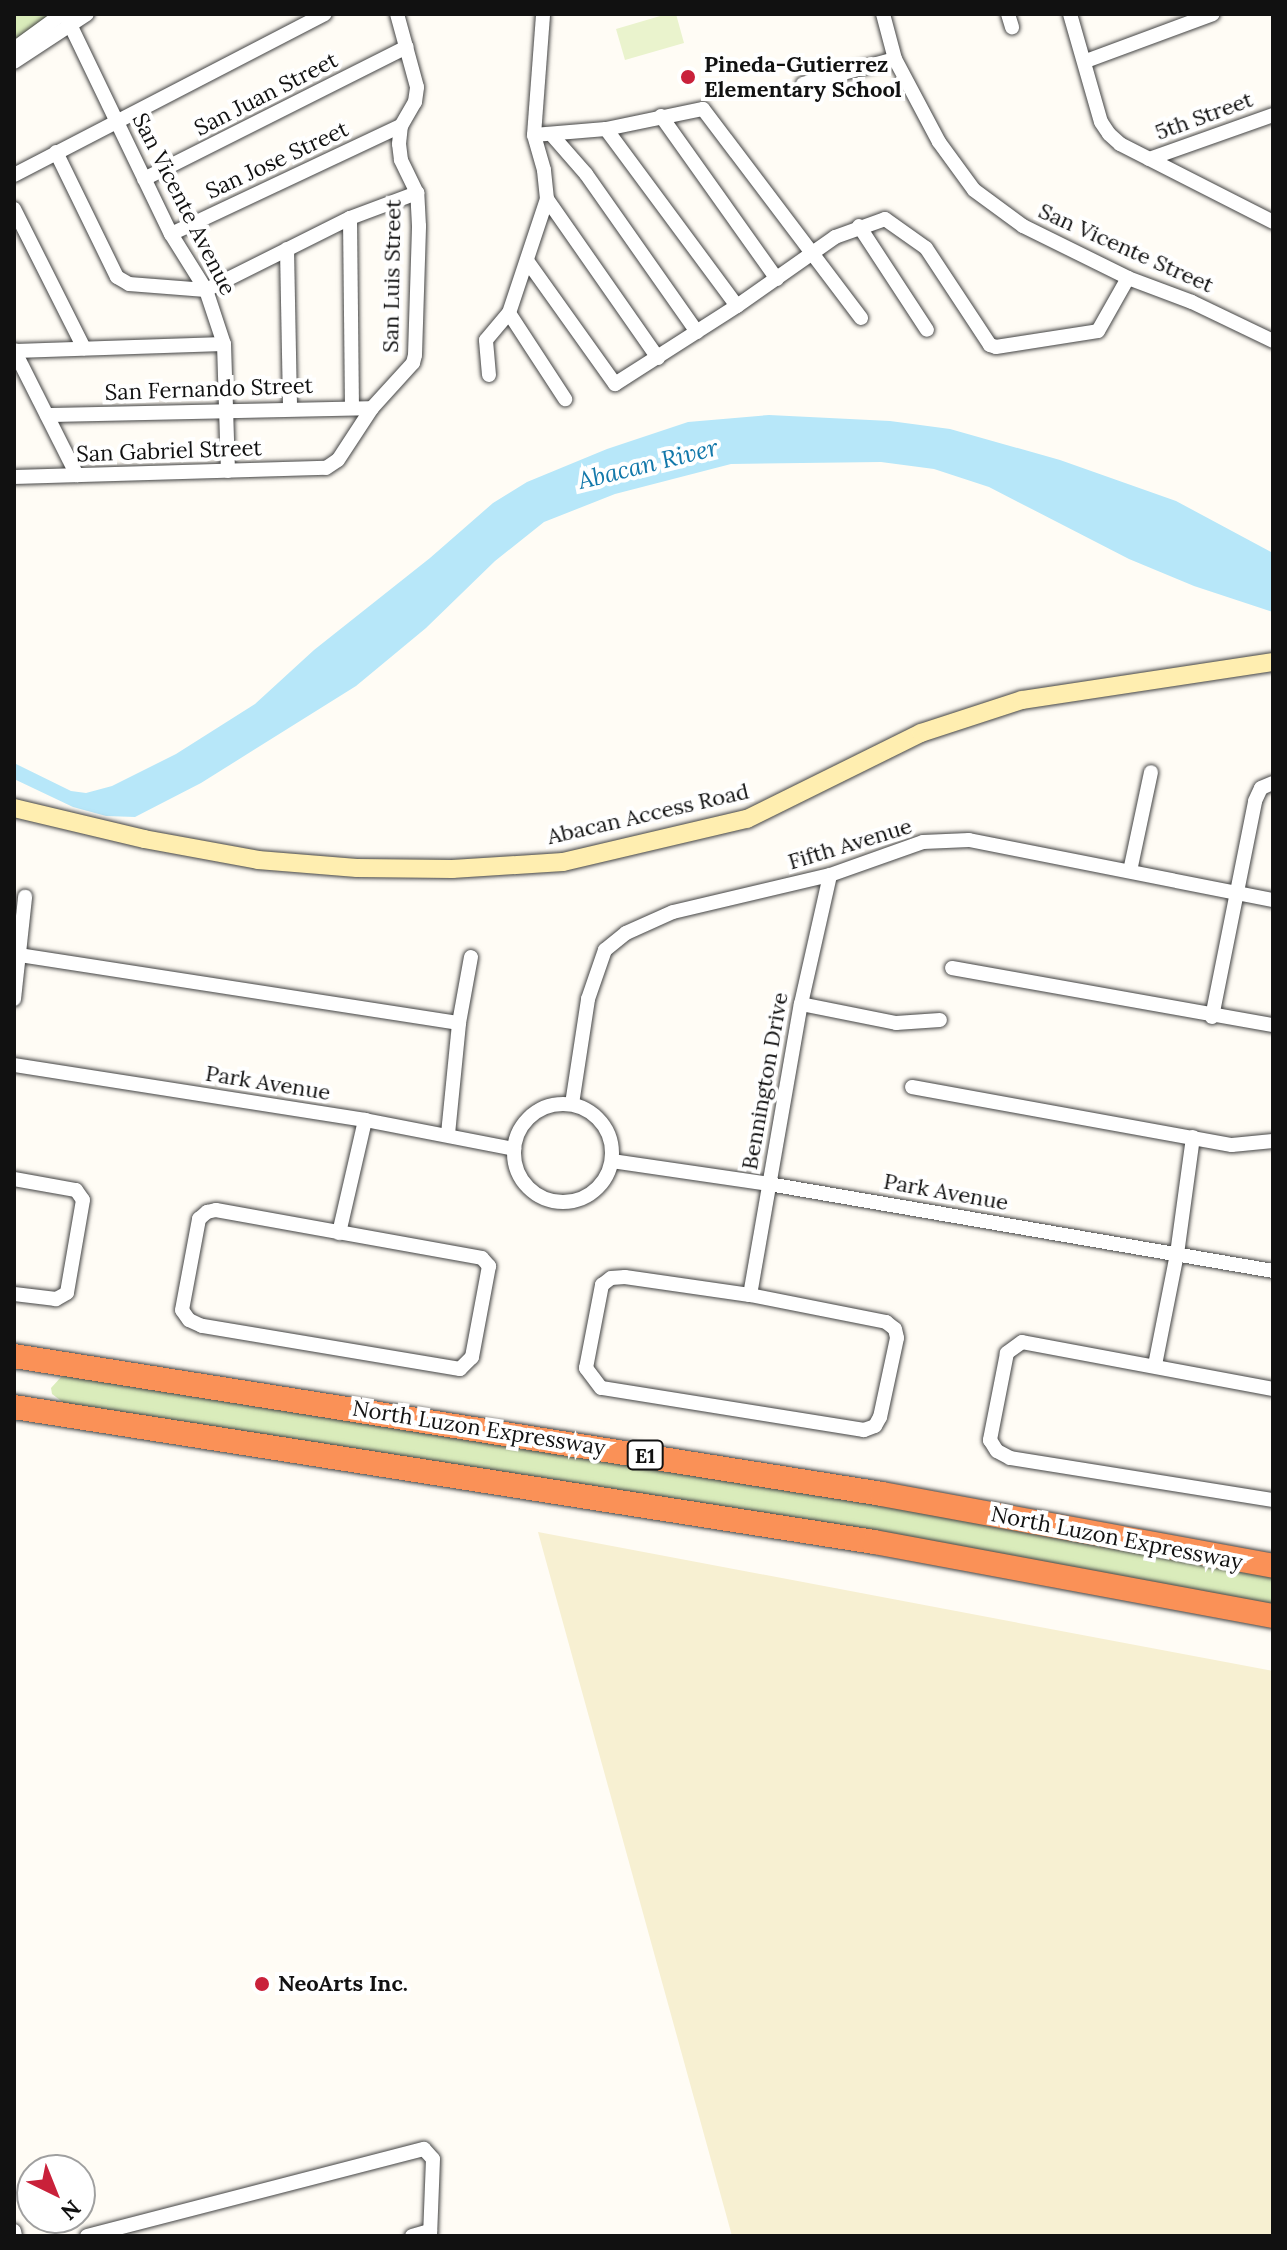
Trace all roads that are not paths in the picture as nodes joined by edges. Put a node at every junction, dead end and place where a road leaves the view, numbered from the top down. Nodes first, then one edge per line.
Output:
1 (87, 14) edge
2 (325, 14) edge
3 (397, 14) edge
4 (543, 14) edge
5 (883, 14) edge
6 (1070, 14) edge
7 (1213, 14) edge
8 (65, 17) edge
9 (407, 47) junction
10 (14, 49) edge
11 (895, 59) junction
12 (1086, 61) junction
13 (14, 62) edge
14 (803, 84) dead end
15 (1273, 115) edge
16 (661, 116) junction
17 (117, 121) junction
18 (401, 126) junction
19 (606, 129) junction
20 (551, 134) junction
21 (534, 135) junction
22 (56, 152) junction
23 (1149, 159) junction
24 (14, 175) edge
25 (144, 179) junction
26 (417, 193) junction
27 (547, 199) junction
28 (14, 209) edge
29 (350, 218) junction
30 (1273, 222) edge
31 (859, 226) junction
32 (171, 234) junction
33 (287, 249) junction
34 (811, 253) junction
35 (528, 262) junction
36 (1128, 278) junction
37 (777, 279) junction
38 (206, 290) junction
39 (737, 306) junction
40 (509, 313) junction
41 (861, 318) dead end
42 (927, 330) dead end
43 (697, 332) junction
44 (1273, 341) edge
45 (224, 344) junction
46 (84, 348) junction
47 (14, 351) edge
48 (658, 358) junction
49 (489, 375) dead end
50 (565, 399) dead end
51 (352, 406) junction
52 (290, 408) junction
53 (372, 408) junction
54 (226, 411) junction
55 (47, 415) junction
56 (326, 468) joint
57 (228, 471) junction
58 (77, 475) junction
59 (14, 477) edge
60 (1273, 662) edge
61 (1151, 772) dead end
62 (1273, 783) edge
63 (14, 808) edge
64 (1130, 871) junction
65 (830, 875) junction
66 (1236, 893) junction
67 (25, 897) dead end
68 (1273, 900) edge
69 (19, 955) junction
70 (471, 957) dead end
71 (952, 968) dead end
72 (14, 999) edge
73 (801, 1004) junction
74 (1212, 1017) junction
75 (940, 1020) dead end
76 (459, 1023) junction
77 (1273, 1025) edge
78 (14, 1065) edge
79 (912, 1087) dead end
80 (572, 1104) junction
81 (365, 1120) junction
82 (448, 1134) junction
83 (1193, 1137) junction
84 (1273, 1141) edge
85 (514, 1149) junction
86 (612, 1161) junction
87 (14, 1179) edge
88 (769, 1184) junction
89 (339, 1233) junction
90 (1177, 1254) junction
91 (1273, 1271) edge
92 (14, 1294) edge
93 (750, 1295) junction
94 (14, 1356) edge
95 (1155, 1365) junction
96 (1273, 1389) edge
97 (14, 1407) edge
98 (1273, 1500) edge
99 (1273, 1566) edge
100 (1273, 1616) edge
101 (430, 2234) edge
102 (87, 2236) edge
103 (412, 2236) edge

1 - 8 street
2 - 17 street
3 - 9 street, San Luis Street
4 - 21 street
5 - 11 street, San Vicente Street
6 - 12 street
7 - 12 street
8 - 10 street
8 - 13 street
8 - 17 street, San Vicente Avenue
9 - 18 street, San Luis Street
9 - 25 street, San Juan Street
11 - 14 street
11 - 36 street, San Vicente Street
12 - 23 street
15 - 23 street, 5th Street
16 - 19 street
16 - 34 street
16 - 37 street
17 - 22 street
17 - 25 street, San Vicente Avenue
18 - 26 street, San Luis Street
18 - 32 street, San Jose Street
19 - 20 street
19 - 39 street
20 - 21 street
20 - 43 street
21 - 27 street
22 - 24 street
22 - 38 street
23 - 30 street
25 - 32 street, San Vicente Avenue
26 - 29 street
26 - 53 street, San Luis Street
27 - 35 street
27 - 48 street
28 - 46 street
29 - 33 street
29 - 51 street
31 - 34 street
31 - 36 street
31 - 42 street
32 - 38 street, San Vicente Avenue
33 - 38 street
33 - 52 street
34 - 37 street
34 - 41 street
35 - 40 street
35 - 48 street
36 - 44 street, San Vicente Street
37 - 39 street
38 - 45 street, San Vicente Avenue
39 - 43 street
40 - 49 street
40 - 50 street
43 - 48 street
45 - 46 street
45 - 54 street, San Vicente Avenue
46 - 47 street
47 - 55 street
51 - 52 street, San Fernando Street
51 - 53 street, San Fernando Street
52 - 54 street, San Fernando Street
53 - 56 street, San Luis Street
54 - 55 street, San Fernando Street
54 - 57 street, San Vicente Avenue
55 - 58 street
56 - 57 street, San Gabriel Street
57 - 58 street, San Gabriel Street
58 - 59 street, San Gabriel Street
60 - 63 street, Abacan Access Road
61 - 64 street
62 - 66 street
64 - 65 street, Fifth Avenue
64 - 66 street, Fifth Avenue
65 - 73 street, Bennington Drive
65 - 80 street, Fifth Avenue
66 - 68 street, Fifth Avenue
66 - 74 street
67 - 69 street
69 - 72 street
69 - 76 street
70 - 76 street
71 - 74 street
73 - 75 street
73 - 88 street, Bennington Drive
74 - 77 street
76 - 82 street
78 - 81 street, Park Avenue
79 - 83 street
80 - 85 street
80 - 86 street
81 - 82 street, Park Avenue
81 - 89 street
82 - 85 street, Park Avenue
83 - 84 street
83 - 90 street
85 - 86 street
86 - 88 street, Park Avenue
87 - 92 street
88 - 90 street, Park Avenue
88 - 93 street, Bennington Drive
89 - 89 street
90 - 91 street, Park Avenue
90 - 95 street
93 - 93 street
94 - 99 highway, North Luzon Expressway / E1
95 - 96 street
95 - 98 street
97 - 100 highway, E1
101 - 102 street
101 - 103 street

